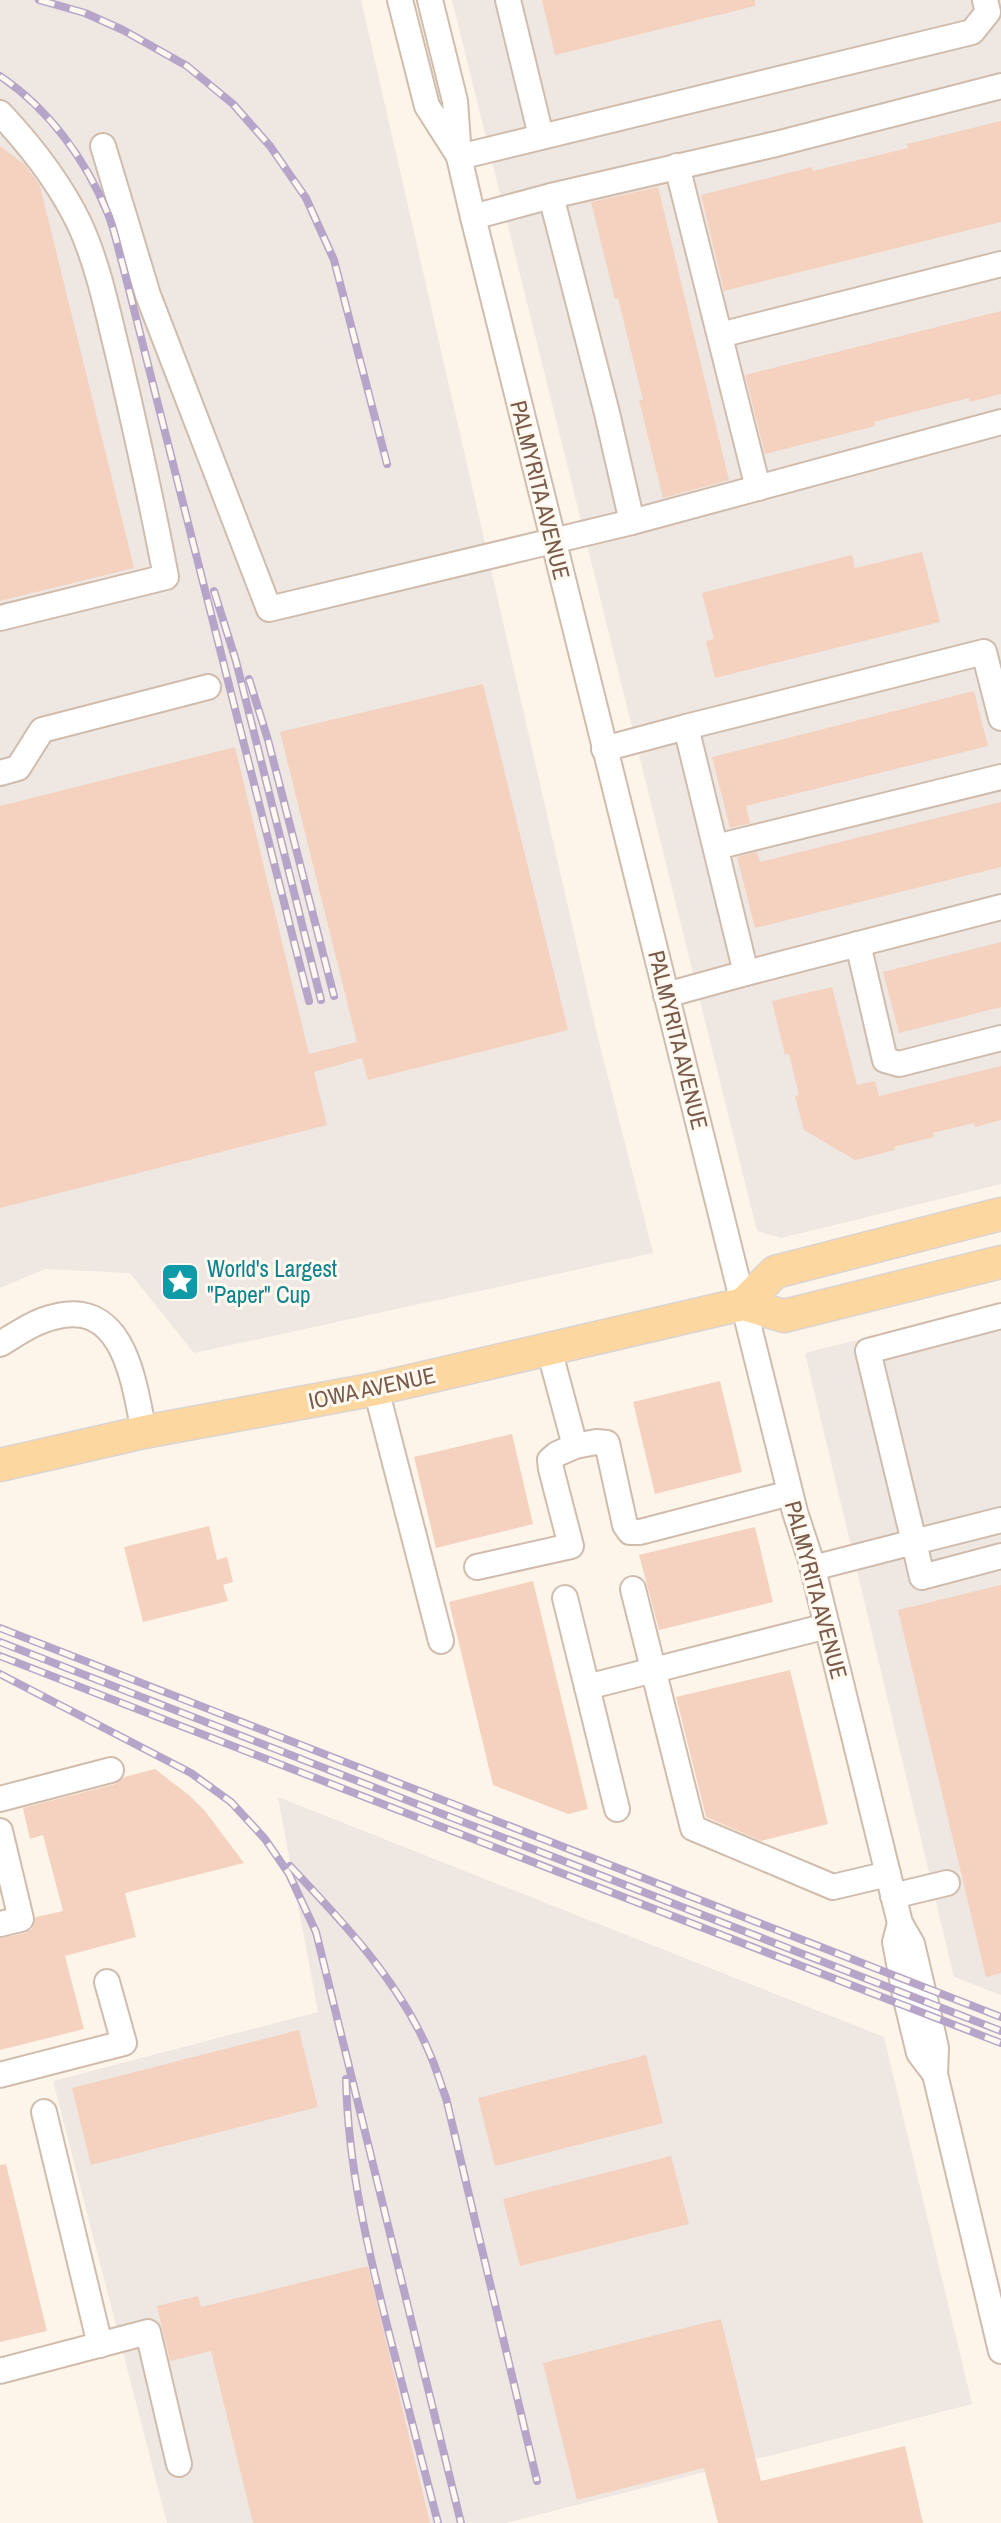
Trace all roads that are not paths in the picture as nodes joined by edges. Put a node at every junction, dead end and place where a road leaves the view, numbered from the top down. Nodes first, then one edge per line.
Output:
1 (400, 0) edge
2 (430, 0) edge
3 (508, 0) edge
4 (985, 0) edge
5 (1001, 86) edge
6 (0, 113) edge
7 (541, 136) junction
8 (103, 146) dead end
9 (459, 157) junction
10 (677, 166) junction
11 (551, 196) junction
12 (473, 217) junction
13 (1001, 264) edge
14 (720, 335) junction
15 (1001, 422) edge
16 (758, 488) junction
17 (632, 522) junction
18 (551, 539) junction
19 (0, 618) edge
20 (208, 687) dead end
21 (1001, 718) edge
22 (686, 727) junction
23 (604, 749) junction
24 (0, 773) edge
25 (1001, 777) edge
26 (716, 847) junction
27 (1001, 907) edge
28 (858, 944) junction
29 (746, 972) junction
30 (666, 995) junction
31 (1001, 1038) edge
32 (1001, 1214) edge
33 (1001, 1262) edge
34 (743, 1304) junction
35 (1001, 1316) edge
36 (0, 1343) edge
37 (549, 1349) junction
38 (376, 1389) junction
39 (144, 1432) junction
40 (575, 1446) junction
41 (0, 1465) edge
42 (790, 1493) junction
43 (1001, 1520) edge
44 (914, 1542) junction
45 (1001, 1556) edge
46 (477, 1567) dead end
47 (813, 1568) junction
48 (633, 1589) dead end
49 (565, 1598) dead end
50 (827, 1626) junction
51 (441, 1641) dead end
52 (653, 1670) junction
53 (587, 1687) junction
54 (111, 1770) dead end
55 (0, 1799) edge
56 (617, 1809) dead end
57 (0, 1831) edge
58 (947, 1883) dead end
59 (891, 1885) junction
60 (0, 1924) edge
61 (107, 1982) dead end
62 (0, 2076) edge
63 (44, 2112) dead end
64 (100, 2344) junction
65 (1001, 2351) edge
66 (0, 2371) edge
67 (180, 2464) dead end

1 - 9 street, PALMYRITA AVENUE
2 - 9 street, PALMYRITA AVENUE
3 - 7 street
4 - 7 street
5 - 10 street
6 - 19 street
7 - 9 street
8 - 18 street
9 - 12 street, PALMYRITA AVENUE
10 - 11 street
10 - 14 street
11 - 12 street
11 - 17 street
12 - 18 street, PALMYRITA AVENUE
13 - 14 street
14 - 16 street
15 - 16 street
16 - 17 street
17 - 18 street
18 - 23 street, PALMYRITA AVENUE
20 - 24 street
21 - 22 street
22 - 23 street
22 - 26 street
23 - 30 street, PALMYRITA AVENUE
25 - 26 street
26 - 29 street
27 - 28 street
28 - 29 street
28 - 31 street
29 - 30 street
30 - 34 street, PALMYRITA AVENUE
32 - 34 main road
33 - 34 main road, IOWA AVENUE
34 - 37 main road, IOWA AVENUE
34 - 42 street, PALMYRITA AVENUE
35 - 44 street
36 - 39 street
37 - 38 main road, IOWA AVENUE
37 - 40 street
38 - 39 main road, IOWA AVENUE
38 - 51 street
39 - 41 main road, IOWA AVENUE
40 - 42 street
40 - 46 street
42 - 47 street, PALMYRITA AVENUE
43 - 44 street
44 - 45 street
44 - 47 street
47 - 50 street, PALMYRITA AVENUE
48 - 52 street
49 - 53 street
50 - 52 street
50 - 59 street, PALMYRITA AVENUE
52 - 53 street
52 - 59 street
53 - 56 street
54 - 55 street
57 - 60 street
58 - 59 street
59 - 65 street, PALMYRITA AVENUE
61 - 62 street
63 - 64 street
64 - 66 street
64 - 67 street

